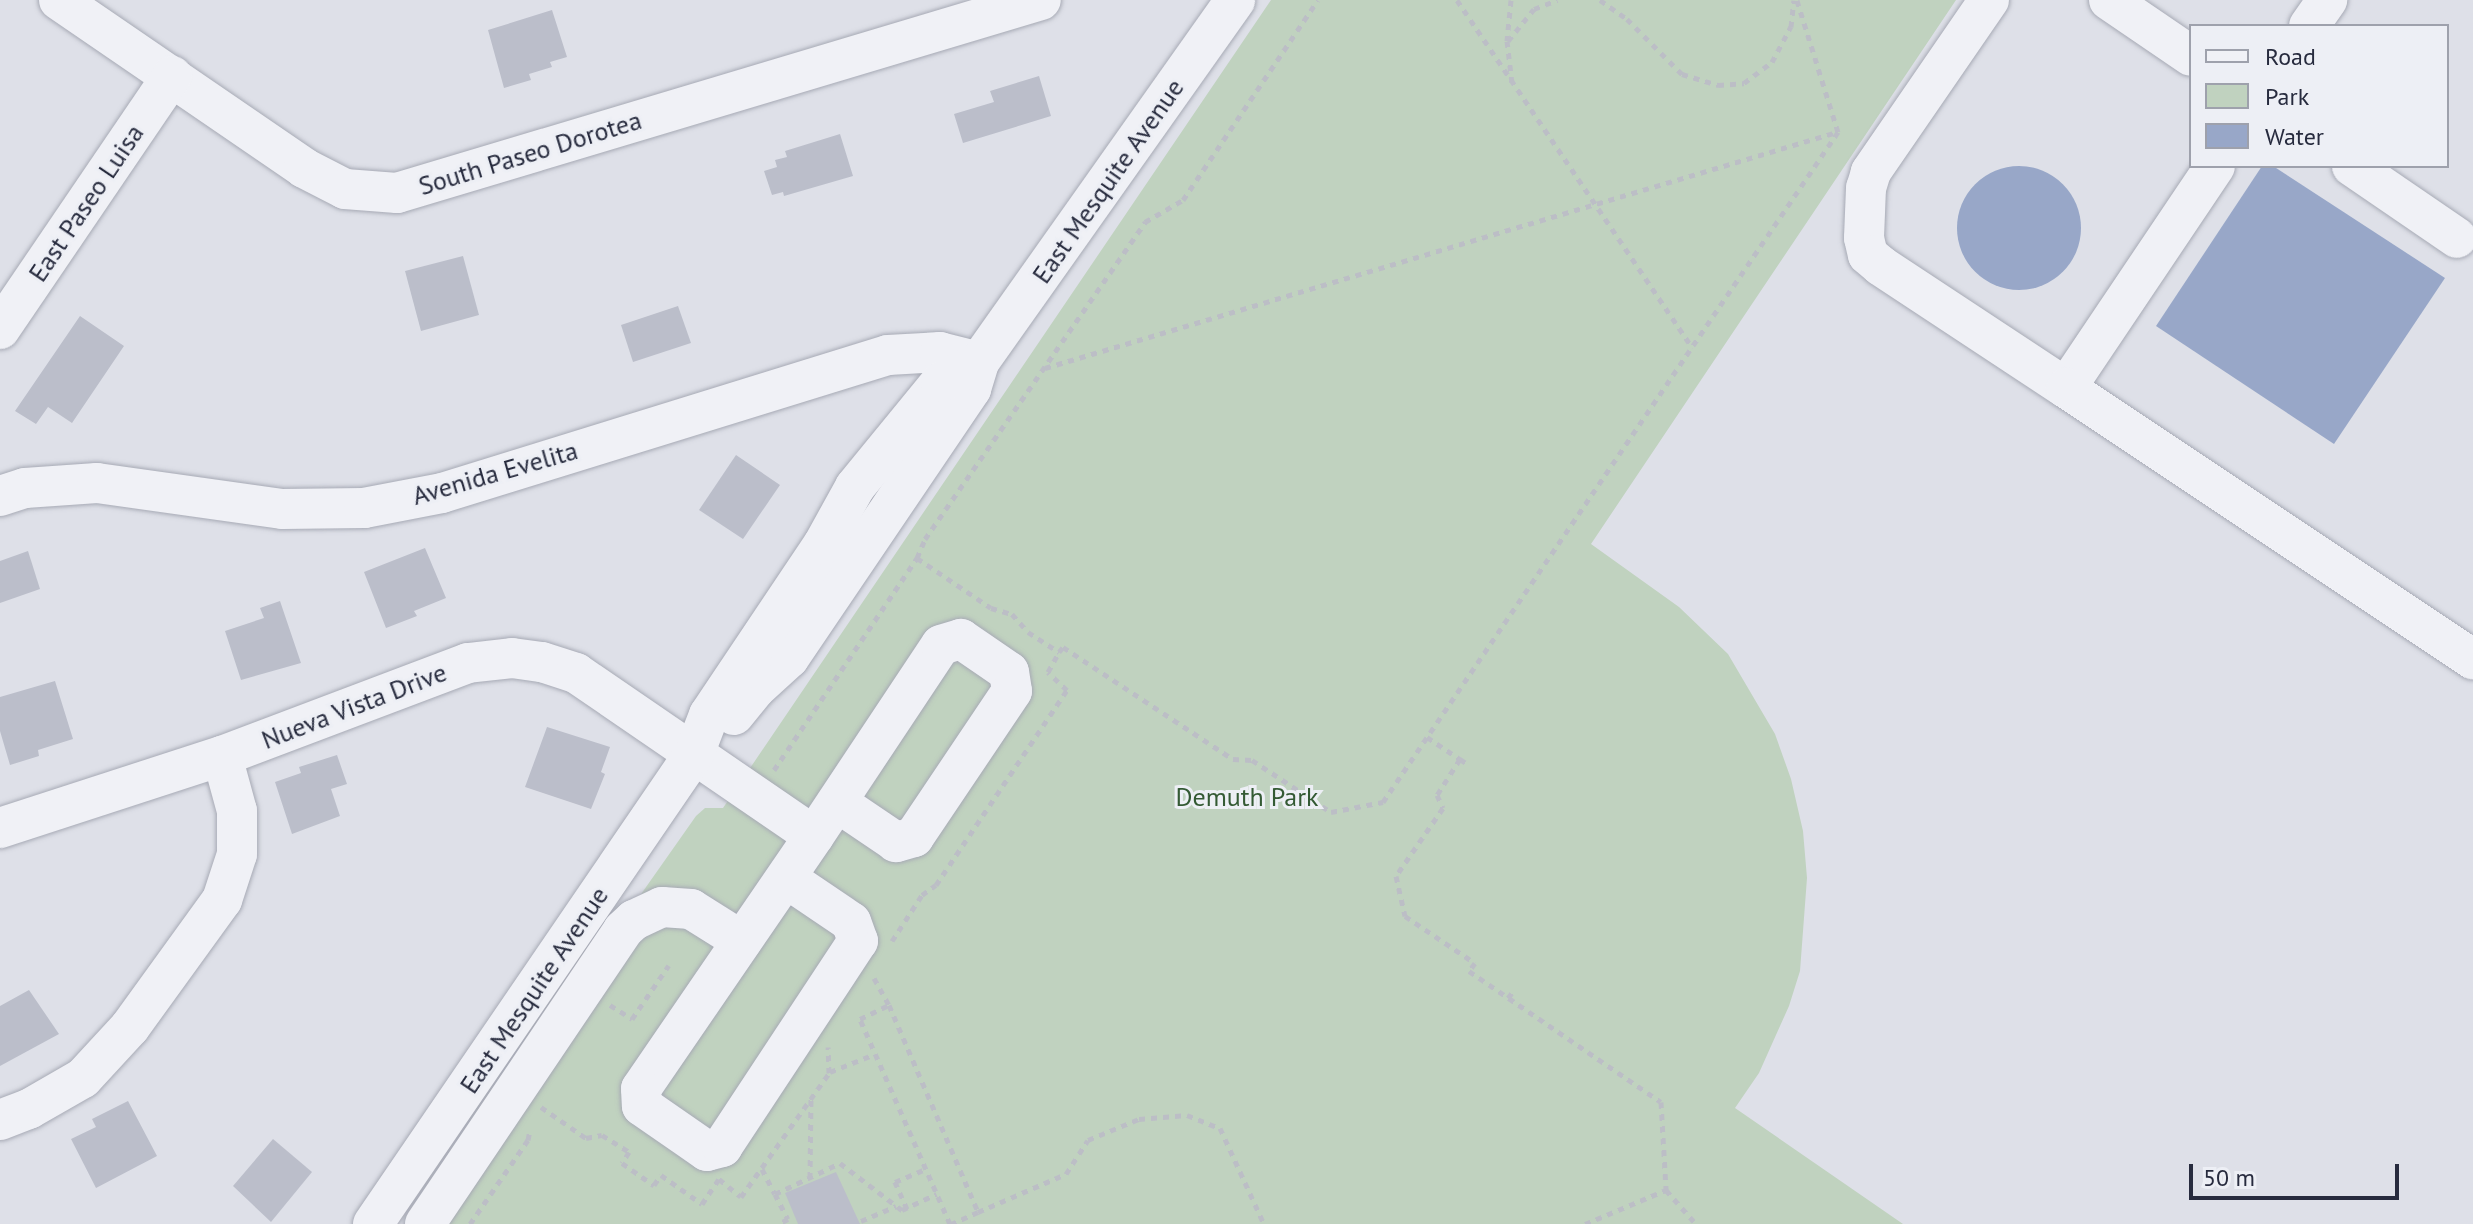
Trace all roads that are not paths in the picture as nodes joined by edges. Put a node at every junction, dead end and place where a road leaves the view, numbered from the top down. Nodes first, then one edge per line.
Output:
1 (59, 0) edge
2 (1041, 0) edge
3 (1235, 0) edge
4 (1989, 0) edge
5 (2109, 0) edge
6 (2327, 0) edge
7 (2310, 24) edge
8 (2189, 55) edge
9 (172, 76) junction
10 (2214, 168) edge
11 (2355, 168) edge
12 (2457, 238) dead end
13 (0, 329) edge
14 (979, 362) junction
15 (2066, 388) junction
16 (0, 496) edge
17 (2473, 659) edge
18 (694, 754) junction
19 (222, 756) junction
20 (837, 802) junction
21 (0, 828) edge
22 (814, 836) junction
23 (786, 878) junction
24 (742, 941) junction
25 (0, 1120) edge
26 (373, 1224) edge
27 (425, 1224) edge

1 - 9 street, South Paseo Dorotea
2 - 9 street, South Paseo Dorotea
3 - 14 street, East Mesquite Avenue
4 - 15 street
5 - 8 street
6 - 7 street
9 - 13 street, East Paseo Luisa
10 - 15 street
11 - 12 street
14 - 16 street, Avenida Evelita
14 - 18 street, East Mesquite Avenue
15 - 17 street
18 - 19 street, Nueva Vista Drive
18 - 22 street, Nueva Vista Drive
18 - 26 street, East Mesquite Avenue
19 - 21 street, Nueva Vista Drive
19 - 25 street
20 - 20 street
20 - 22 street
22 - 23 street
23 - 24 street
23 - 24 street
24 - 27 street

